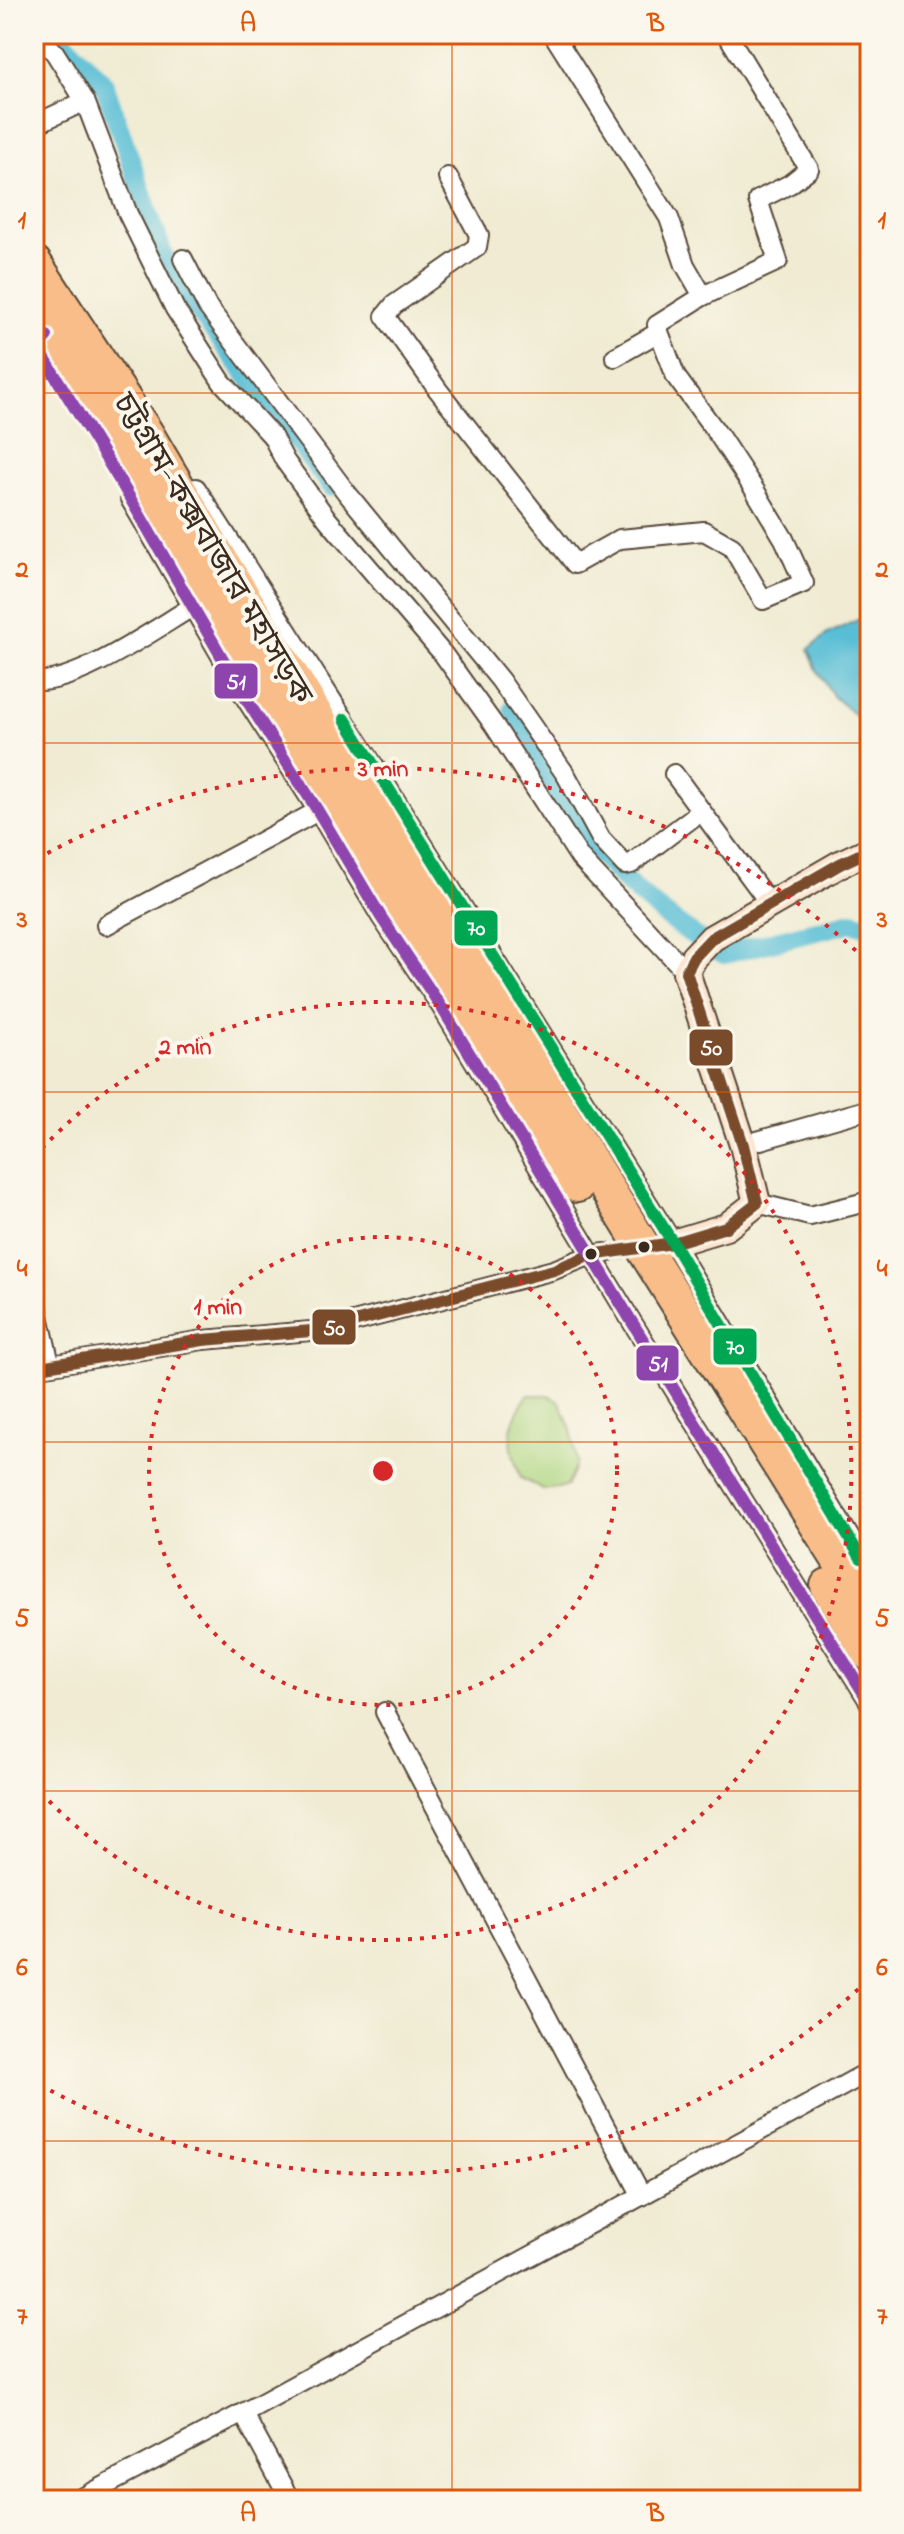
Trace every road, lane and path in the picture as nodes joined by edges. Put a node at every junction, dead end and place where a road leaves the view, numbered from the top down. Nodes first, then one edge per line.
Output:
1 (37, 34) edge
2 (553, 34) edge
3 (727, 34) edge
4 (85, 101) junction
5 (34, 125) edge
6 (448, 177) dead end
7 (183, 259) dead end
8 (34, 263) edge
9 (703, 296) junction
10 (44, 318) edge
11 (659, 332) junction
12 (615, 357) dead end
13 (169, 474) junction
14 (192, 607) junction
15 (34, 681) edge
16 (674, 774) dead end
17 (318, 811) junction
18 (700, 812) junction
19 (870, 850) edge
20 (770, 904) junction
21 (106, 925) dead end
22 (690, 964) junction
23 (870, 1109) edge
24 (743, 1145) junction
25 (870, 1201) edge
26 (757, 1203) junction
27 (665, 1245) junction
28 (598, 1254) junction
29 (34, 1294) edge
30 (42, 1366) edge
31 (870, 1571) edge
32 (870, 1609) edge
33 (870, 1654) edge
34 (870, 1703) edge
35 (385, 1712) dead end
36 (870, 2071) edge
37 (642, 2196) junction
38 (243, 2413) junction
39 (78, 2500) edge
40 (290, 2500) edge

1 - 4 street
2 - 9 street
3 - 9 street
4 - 5 street
4 - 22 street
6 - 11 street
7 - 18 street
8 - 10 highway, চট্টগ্রাম-কক্সবাজার মহাসড়ক
9 - 11 street
10 - 13 highway, চট্টগ্রাম-কক্সবাজার মহাসড়ক
10 - 14 street
10 - 33 highway, চট্টগ্রাম-কক্সবাজার মহাসড়ক
11 - 12 street
13 - 27 street
13 - 32 highway, চট্টগ্রাম-কক্সবাজার মহাসড়ক
14 - 15 street
14 - 17 street
16 - 18 street
17 - 21 street
17 - 28 street
18 - 20 street
19 - 20 street
20 - 22 street
22 - 24 street
23 - 24 street
24 - 26 street
25 - 26 street
26 - 27 street
27 - 31 street
28 - 30 street
28 - 34 street
29 - 30 street
35 - 37 street
36 - 37 street
37 - 38 street
38 - 39 street
38 - 40 street

